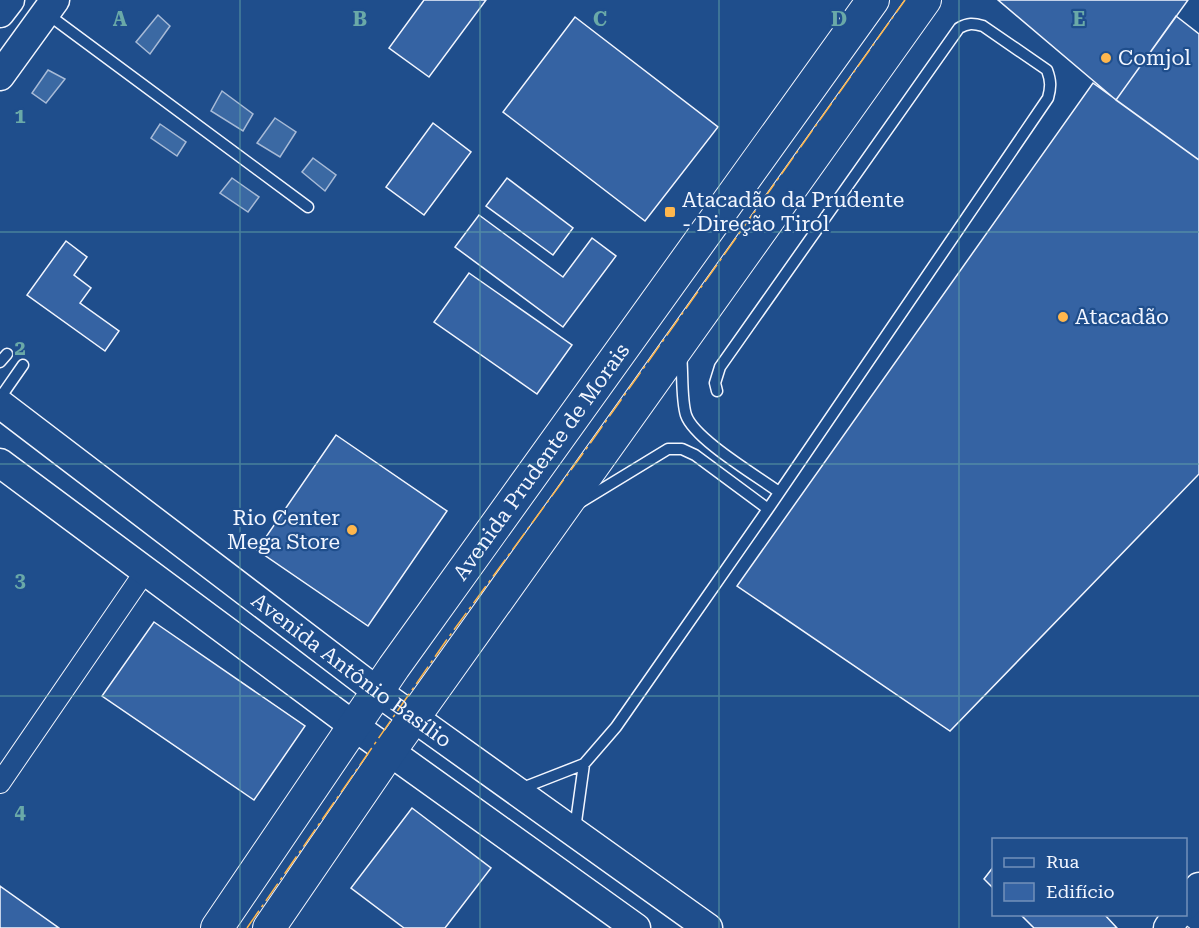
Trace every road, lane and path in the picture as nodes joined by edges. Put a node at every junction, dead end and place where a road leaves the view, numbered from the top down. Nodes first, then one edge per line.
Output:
1 (10, 0) edge
2 (873, 0) edge
3 (925, 0) edge
4 (50, 6) edge
5 (0, 14) edge
6 (0, 76) edge
7 (308, 207) dead end
8 (681, 343) junction
9 (23, 365) dead end
10 (717, 391) dead end
11 (0, 398) edge
12 (0, 404) edge
13 (0, 463) edge
14 (779, 492) junction
15 (768, 508) junction
16 (558, 516) junction
17 (146, 570) junction
18 (378, 692) junction
19 (414, 717) junction
20 (354, 726) junction
21 (390, 751) junction
22 (584, 764) junction
23 (0, 783) edge
24 (516, 791) junction
25 (574, 832) junction
26 (1199, 886) edge
27 (1187, 901) edge
28 (1177, 916) edge
29 (218, 928) edge
30 (269, 928) edge
31 (636, 928) edge
32 (708, 928) edge
33 (1168, 928) edge

1 - 5 main road
2 - 18 main road, Avenida Prudente de Morais
3 - 8 main road, Avenida Prudente de Morais
4 - 6 main road
4 - 7 lane
8 - 14 lane
8 - 16 main road, Avenida Prudente de Morais
9 - 11 lane
10 - 14 lane
12 - 18 main road, Avenida Antônio Basílio
13 - 17 main road, Avenida Antônio Basílio
14 - 15 lane
15 - 16 lane
15 - 22 lane
16 - 19 main road, Avenida Prudente de Morais
17 - 20 main road, Avenida Antônio Basílio
17 - 23 street
18 - 19 main road, Avenida Antônio Basílio
18 - 20 main road, Avenida Prudente de Morais
19 - 21 main road, Avenida Prudente de Morais
19 - 24 main road, Avenida Antônio Basílio
20 - 21 main road, Avenida Antônio Basílio
20 - 29 main road, Avenida Prudente de Morais
21 - 30 main road, Avenida Prudente de Morais
21 - 31 main road, Avenida Antônio Basílio
22 - 24 lane
22 - 25 lane
24 - 25 main road, Avenida Antônio Basílio
25 - 32 main road, Avenida Antônio Basílio
26 - 27 main road
28 - 33 main road

